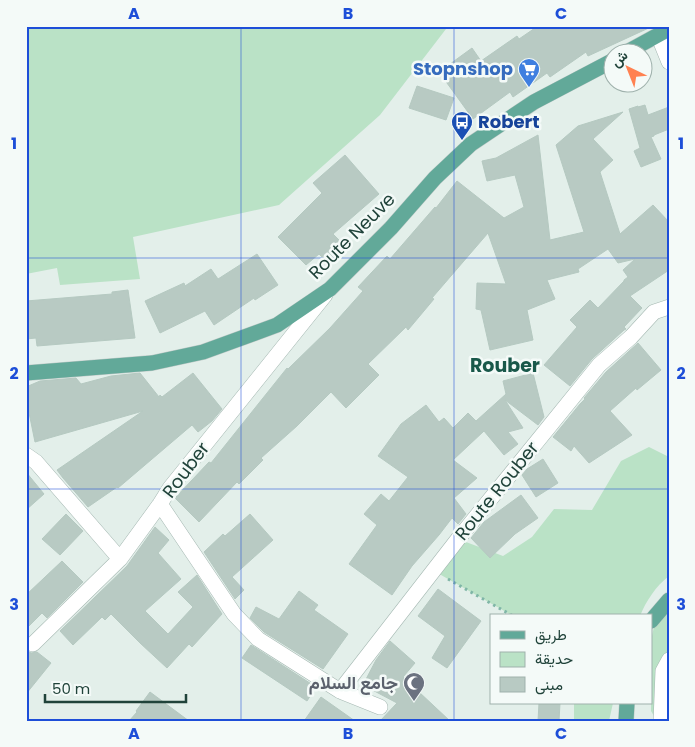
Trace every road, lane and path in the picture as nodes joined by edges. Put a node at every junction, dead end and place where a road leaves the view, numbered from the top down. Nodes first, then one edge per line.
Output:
1 (664, 32) edge
2 (646, 42) edge
3 (669, 62) edge
4 (602, 66) edge
5 (330, 289) junction
6 (669, 307) edge
7 (26, 373) edge
8 (26, 454) edge
9 (160, 504) junction
10 (120, 558) junction
11 (434, 571) junction
12 (669, 600) edge
13 (509, 614) edge
14 (652, 620) edge
15 (33, 644) dead end
16 (669, 660) edge
17 (340, 691) junction
18 (380, 708) dead end
19 (660, 721) edge

1 - 2 main road
1 - 3 street
4 - 5 main road, Route Neuve
5 - 7 main road, Route Neuve
5 - 9 street, Rouber
6 - 11 street, Route Rouber
8 - 10 street
9 - 10 street, Rouber
9 - 17 street
10 - 15 street, Rouber
11 - 13 path
11 - 17 street, Route Rouber
12 - 14 main road
16 - 19 street
17 - 18 street

